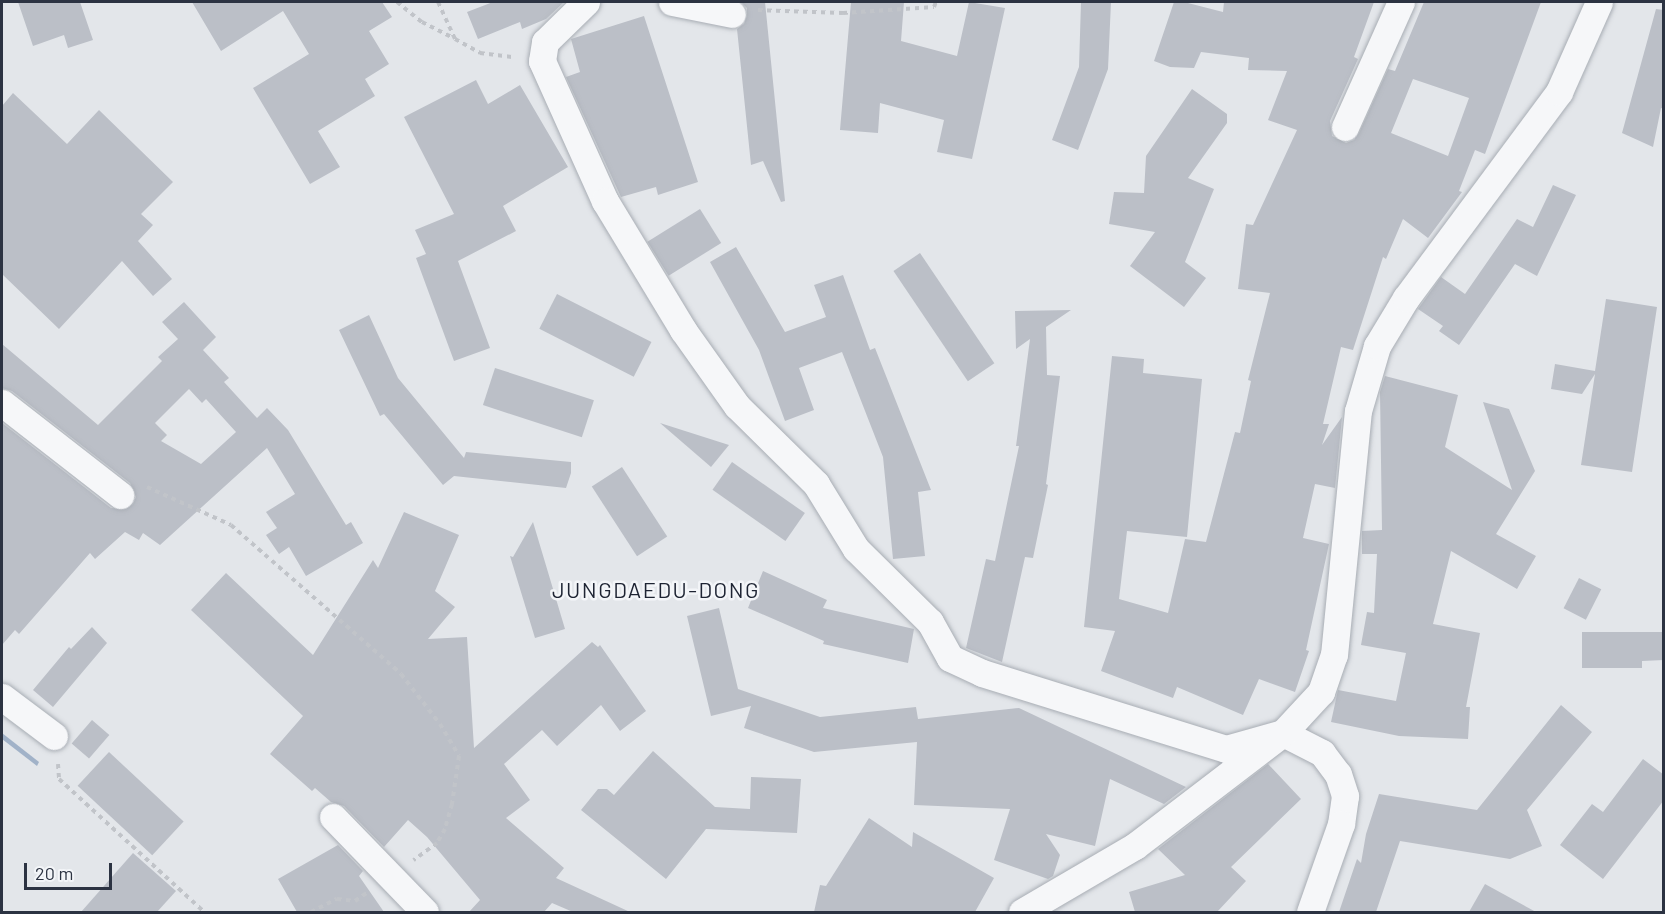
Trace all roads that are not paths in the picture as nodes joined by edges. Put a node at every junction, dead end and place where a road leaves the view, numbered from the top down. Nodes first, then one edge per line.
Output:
1 (586, 2) edge
2 (672, 2) edge
3 (1401, 2) edge
4 (1599, 2) edge
5 (732, 14) road end
6 (1345, 127) dead end
7 (2, 403) edge
8 (120, 495) road end
9 (2, 697) edge
10 (1282, 733) junction
11 (54, 736) road end
12 (333, 816) dead end
13 (425, 912) edge
14 (1022, 912) edge
15 (1310, 912) edge

1 - 10 street
2 - 5 street
3 - 6 street
4 - 10 street
7 - 8 street
9 - 11 street
10 - 14 street
10 - 15 street
12 - 13 street

